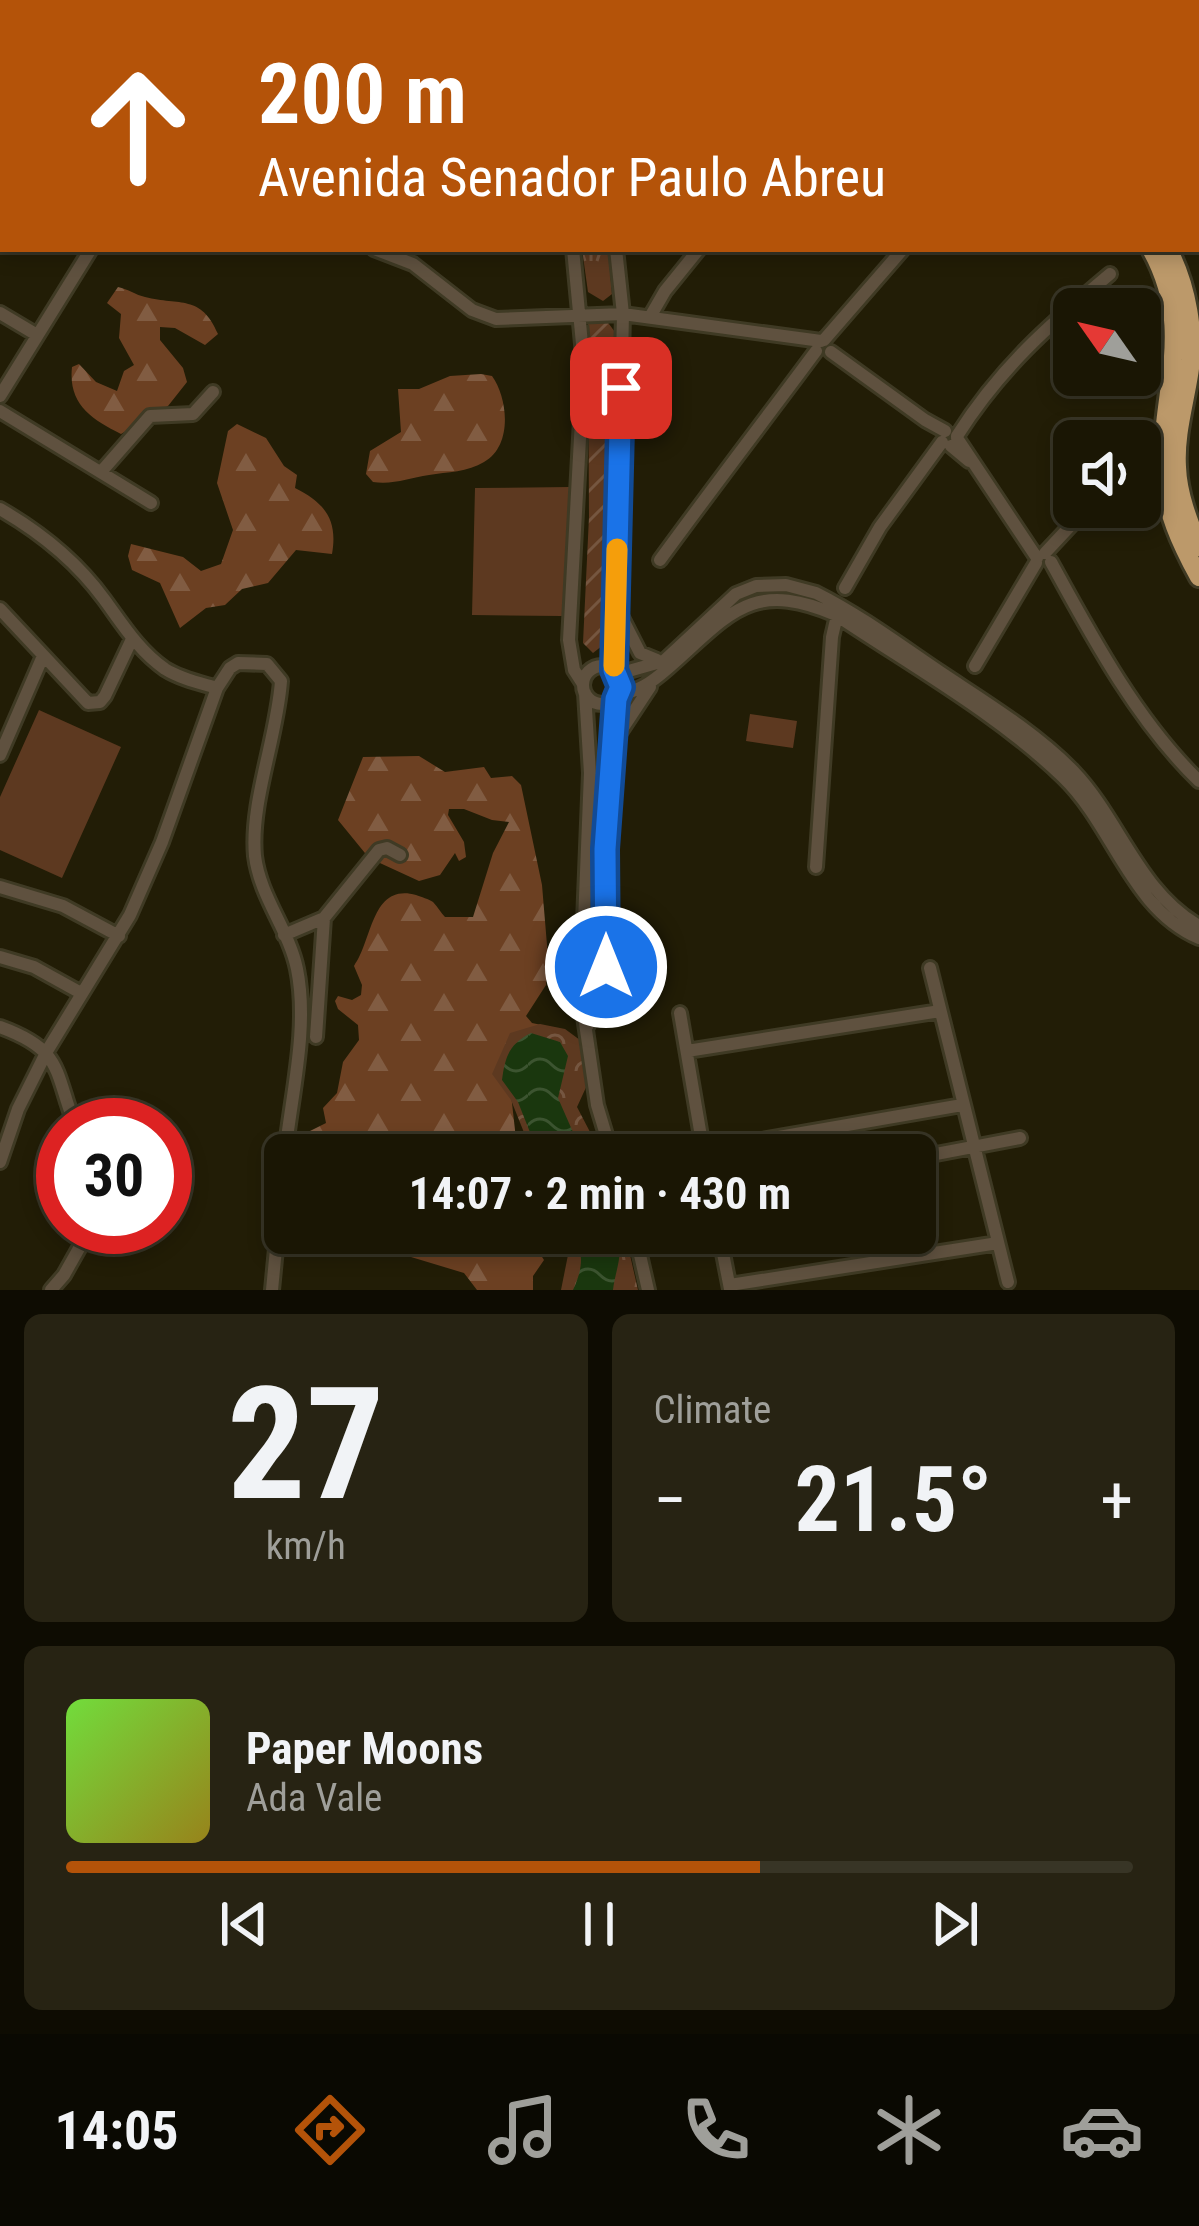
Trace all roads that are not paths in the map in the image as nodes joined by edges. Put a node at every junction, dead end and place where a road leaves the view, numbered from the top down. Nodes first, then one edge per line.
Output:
1 (89, 252) edge
2 (386, 252) edge
3 (573, 252) edge
4 (616, 252) edge
5 (696, 252) edge
6 (901, 252) edge
7 (1151, 252) edge
8 (1169, 252) edge
9 (1110, 274) dead end
10 (0, 313) edge
11 (581, 313) junction
12 (623, 314) junction
13 (650, 317) junction
14 (37, 335) junction
15 (823, 348) junction
16 (213, 392) dead end
17 (0, 396) edge
18 (0, 411) edge
19 (949, 438) junction
20 (101, 472) junction
21 (151, 503) dead end
22 (0, 508) edge
23 (1070, 528) edge
24 (1199, 548) edge
25 (660, 560) dead end
26 (1043, 561) junction
27 (1199, 578) edge
28 (845, 588) dead end
29 (616, 606) junction
30 (0, 610) edge
31 (839, 610) junction
32 (132, 639) junction
33 (44, 656) junction
34 (664, 661) junction
35 (975, 666) dead end
36 (616, 672) junction
37 (654, 681) junction
38 (217, 688) junction
39 (584, 688) junction
40 (617, 697) junction
41 (973, 701) junction
42 (614, 741) junction
43 (0, 755) edge
44 (1199, 781) edge
45 (400, 855) dead end
46 (816, 867) dead end
47 (2, 887) edge
48 (0, 905) edge
49 (325, 918) junction
50 (1199, 926) edge
51 (284, 935) junction
52 (119, 936) junction
53 (1199, 938) edge
54 (582, 946) junction
55 (609, 949) junction
56 (0, 957) edge
57 (930, 968) dead end
58 (81, 993) junction
59 (940, 1011) junction
60 (680, 1013) dead end
61 (588, 1026) junction
62 (0, 1027) edge
63 (316, 1037) dead end
64 (47, 1051) junction
65 (688, 1051) junction
66 (67, 1098) edge
67 (0, 1100) edge
68 (962, 1105) junction
69 (18, 1109) junction
70 (287, 1134) edge
71 (606, 1134) edge
72 (701, 1134) edge
73 (806, 1134) edge
74 (1020, 1138) dead end
75 (974, 1148) junction
76 (936, 1154) edge
77 (0, 1162) edge
78 (998, 1243) junction
79 (76, 1254) edge
80 (275, 1254) edge
81 (640, 1254) edge
82 (723, 1254) edge
83 (1008, 1282) dead end
84 (730, 1288) edge
85 (51, 1290) edge
86 (272, 1290) edge
87 (649, 1290) edge

1 - 14 street
2 - 11 street
3 - 11 street
4 - 12 street
5 - 13 street
6 - 15 street
7 - 27 highway
8 - 24 highway
9 - 19 street
10 - 14 street
11 - 12 street
11 - 39 street
12 - 13 street
12 - 29 street
13 - 15 street
14 - 17 street
15 - 19 street
15 - 25 street
16 - 20 street
18 - 20 street
19 - 26 street
19 - 28 street
20 - 21 street
22 - 32 street
23 - 26 street
26 - 35 street
26 - 44 street
29 - 34 street
29 - 36 street
30 - 33 street
31 - 34 street
31 - 37 street
31 - 41 street
31 - 46 street
32 - 33 street
32 - 38 street
33 - 43 street
34 - 36 street
36 - 39 street
36 - 40 street
37 - 40 street
37 - 42 street
38 - 51 street
38 - 52 street
39 - 40 street
39 - 54 street
40 - 42 street
41 - 50 street
41 - 53 street
42 - 55 street
45 - 49 street
47 - 48 street
47 - 52 street
49 - 51 street
49 - 63 street
51 - 70 street
52 - 58 street
54 - 55 street
54 - 61 street
55 - 61 street
56 - 58 street
57 - 59 street
58 - 64 street
59 - 65 street
59 - 68 street
60 - 65 street
61 - 71 street
62 - 64 street
64 - 66 street
64 - 69 street
65 - 72 street
67 - 69 street
68 - 73 street
68 - 75 street
69 - 77 street
74 - 75 street
75 - 76 street
75 - 78 street
78 - 83 street
78 - 84 street
79 - 85 street
80 - 86 street
81 - 87 street
82 - 84 street

